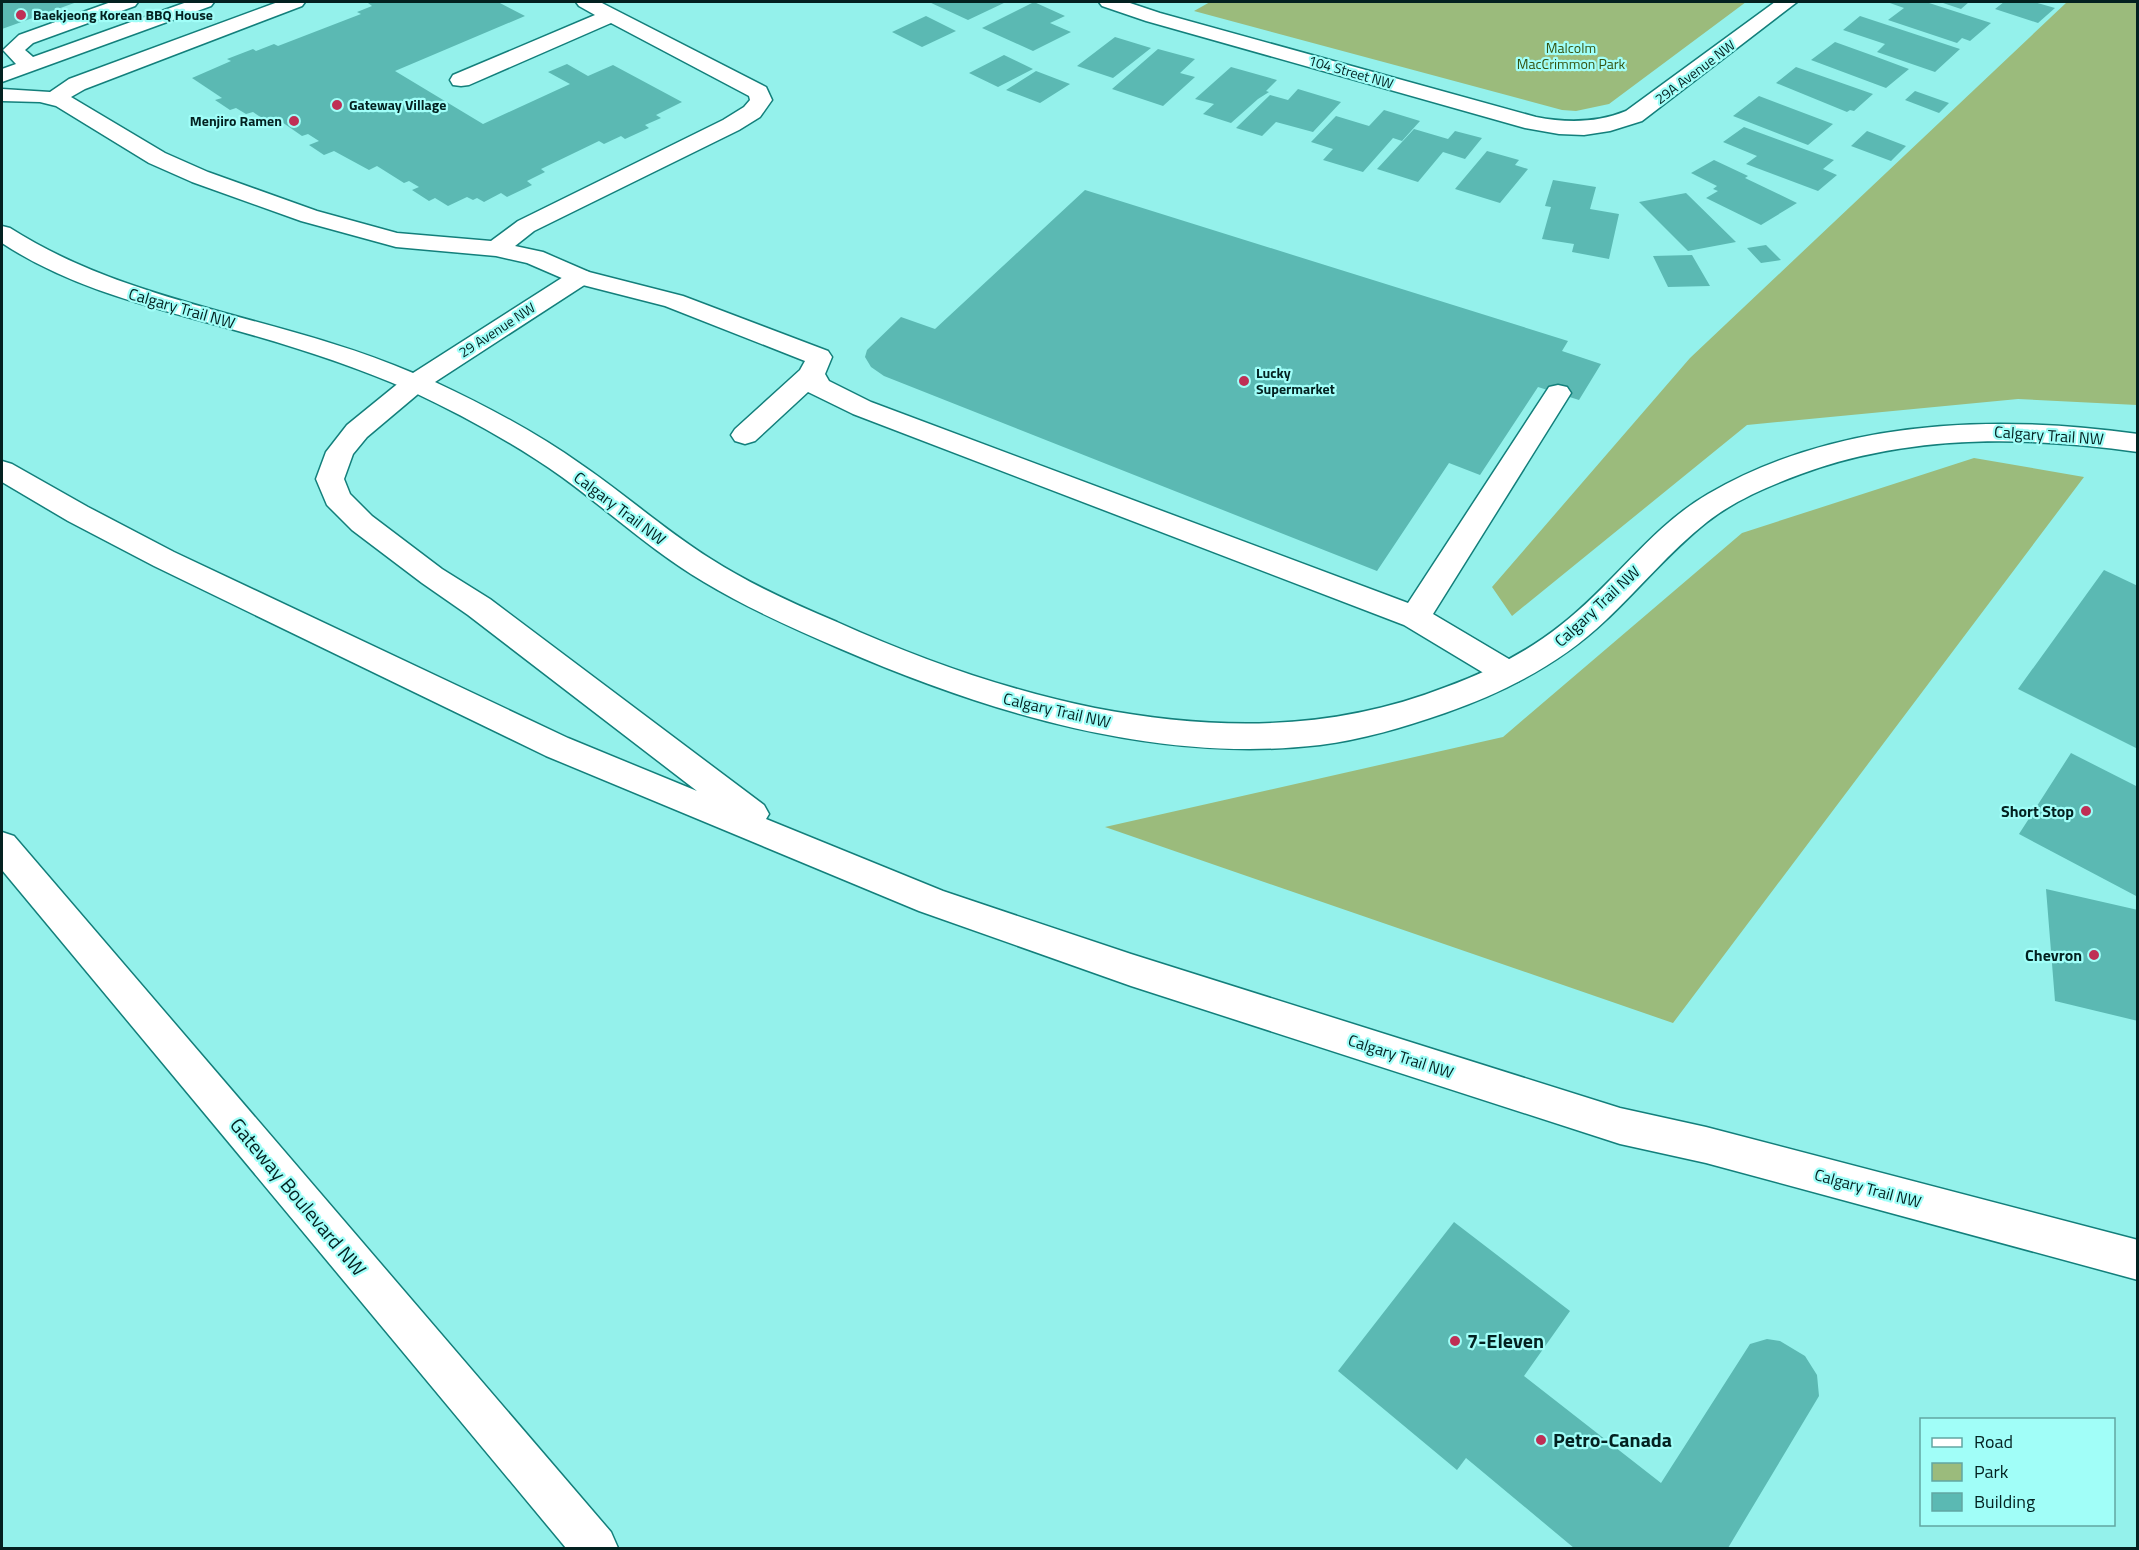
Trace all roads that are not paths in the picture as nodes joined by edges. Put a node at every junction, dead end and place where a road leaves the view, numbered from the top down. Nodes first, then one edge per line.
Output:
1 (128, 2) edge
2 (150, 2) edge
3 (204, 2) edge
4 (295, 2) edge
5 (586, 2) edge
6 (1109, 2) edge
7 (1786, 2) edge
8 (171, 14) junction
9 (610, 16) junction
10 (30, 66) junction
11 (2, 76) edge
12 (461, 80) dead end
13 (2, 95) edge
14 (53, 99) junction
15 (1595, 128) joint
16 (2, 233) edge
17 (496, 249) junction
18 (580, 277) junction
19 (812, 374) junction
20 (415, 383) junction
21 (1558, 393) dead end
22 (745, 435) dead end
23 (2138, 443) edge
24 (2, 470) edge
25 (1415, 617) junction
26 (1508, 673) junction
27 (790, 843) junction
28 (2, 846) edge
29 (2138, 1260) edge
30 (595, 1548) edge

1 - 10 main road
2 - 8 main road
3 - 8 main road
4 - 14 main road
5 - 9 main road
6 - 15 main road, 104 Street NW
7 - 15 main road, 29A Avenue NW
8 - 10 main road
9 - 12 main road
9 - 17 main road
10 - 11 main road
13 - 14 main road
14 - 17 main road
16 - 20 main road, Calgary Trail NW
17 - 18 main road
18 - 19 main road
18 - 20 main road, 29 Avenue NW
19 - 22 main road
19 - 25 main road
20 - 26 main road, Calgary Trail NW
20 - 27 main road, 29 Avenue NW
21 - 25 main road
23 - 26 main road, Calgary Trail NW
24 - 27 main road, Calgary Trail NW
25 - 26 main road
27 - 29 main road, Calgary Trail NW
28 - 30 main road, Gateway Boulevard NW

